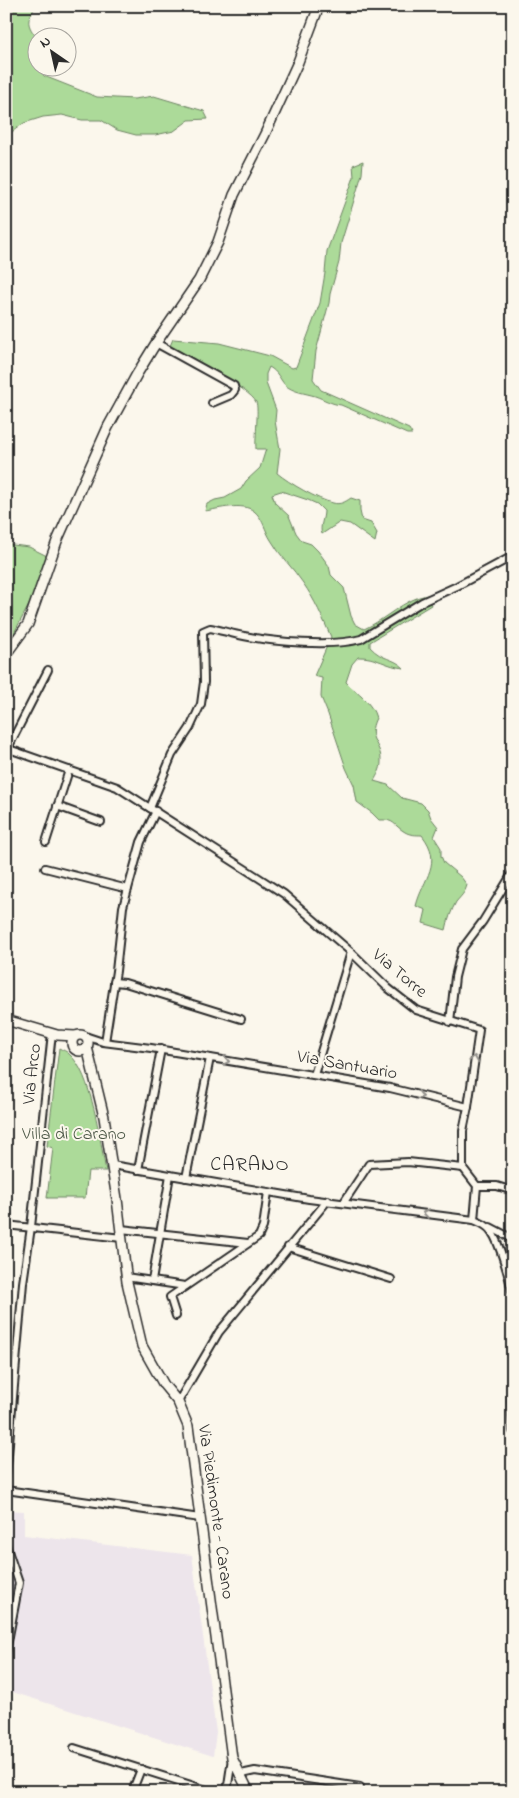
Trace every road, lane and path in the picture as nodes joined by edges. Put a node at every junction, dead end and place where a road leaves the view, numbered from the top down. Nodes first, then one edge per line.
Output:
1 (319, 6) edge
2 (156, 343) junction
3 (212, 403) dead end
4 (513, 556) edge
5 (6, 654) edge
6 (48, 670) dead end
7 (7, 748) edge
8 (69, 770) junction
9 (57, 806) junction
10 (153, 809) junction
11 (101, 822) dead end
12 (46, 842) dead end
13 (45, 868) dead end
14 (513, 872) edge
15 (128, 889) junction
16 (351, 952) junction
17 (114, 982) junction
18 (241, 1019) dead end
19 (6, 1020) edge
20 (450, 1022) junction
21 (55, 1034) junction
22 (73, 1040) junction
23 (87, 1042) junction
24 (104, 1042) junction
25 (161, 1049) junction
26 (78, 1051) junction
27 (210, 1058) junction
28 (91, 1069) junction
29 (314, 1075) junction
30 (468, 1107) junction
31 (112, 1165) junction
32 (463, 1168) junction
33 (138, 1170) junction
34 (170, 1175) junction
35 (186, 1178) junction
36 (477, 1186) junction
37 (513, 1191) edge
38 (268, 1192) junction
39 (328, 1200) junction
40 (344, 1202) junction
41 (474, 1220) junction
42 (6, 1225) edge
43 (484, 1225) junction
44 (31, 1227) junction
45 (121, 1229) junction
46 (161, 1233) junction
47 (122, 1238) junction
48 (513, 1238) edge
49 (248, 1243) junction
50 (288, 1248) junction
51 (126, 1277) junction
52 (391, 1279) dead end
53 (152, 1281) junction
54 (185, 1286) junction
55 (513, 1296) edge
56 (176, 1316) dead end
57 (513, 1367) edge
58 (178, 1402) junction
59 (513, 1431) edge
60 (6, 1477) edge
61 (6, 1490) edge
62 (200, 1518) junction
63 (6, 1545) edge
64 (6, 1652) edge
65 (74, 1748) dead end
66 (232, 1758) junction
67 (141, 1770) junction
68 (240, 1774) junction
69 (360, 1787) dead end
70 (132, 1792) edge
71 (213, 1792) edge
72 (227, 1792) edge
73 (249, 1792) edge

1 - 2 street
2 - 3 street
2 - 5 street
4 - 10 street
6 - 7 street
7 - 8 street
8 - 9 street
8 - 10 street
9 - 11 street
9 - 12 street
10 - 15 street
10 - 16 street
13 - 15 street
14 - 20 street
15 - 17 street
16 - 20 street, Via Torre
16 - 29 street, Via Torre
17 - 18 street
17 - 24 street
19 - 21 street
30 -> 20 street, Via Torre
21 - 22 street
21 - 44 street, Via Arco
22 - 23 street
22 - 26 street
23 - 24 street, Via Santuario
23 - 26 street
23 - 28 street, Via Piedimonte - Carano
24 - 25 street, Via Santuario
25 - 27 street, Via Santuario
25 - 33 street
26 - 28 street, Via Piedimonte - Carano
27 -> 29 street, Via Santuario
27 - 35 street
28 - 31 street, Via Piedimonte - Carano
29 -> 30 street, Via Santuario
30 - 32 street
31 - 33 street
31 - 45 street, Via Piedimonte - Carano
32 - 36 street
32 - 40 street
33 - 34 street
34 - 35 street
34 - 46 street
35 - 38 street
36 - 37 street
36 - 41 street
38 - 39 street
38 - 49 street
39 - 40 street
39 - 50 street
41 -> 40 street
41 - 43 street
42 - 44 street
43 - 48 street
43 - 55 street
44 - 47 street
44 - 60 street, Via Arco
45 - 46 street
45 - 47 street, Via Piedimonte - Carano
46 - 49 street
46 - 53 street
47 - 51 street, Via Piedimonte - Carano
49 - 54 street
50 - 52 street
50 - 58 street
51 - 53 street
51 - 58 street, Via Piedimonte - Carano
53 - 54 street
54 - 56 street
57 - 59 street
58 - 62 street, Via Piedimonte - Carano
61 - 62 street
62 - 66 street, Via Piedimonte - Carano
63 - 64 street
65 - 67 street
66 - 68 street, Via Piedimonte - Carano
66 - 72 street
67 - 70 street
67 - 71 street
68 - 69 street
68 - 73 street, Via Piedimonte - Carano

